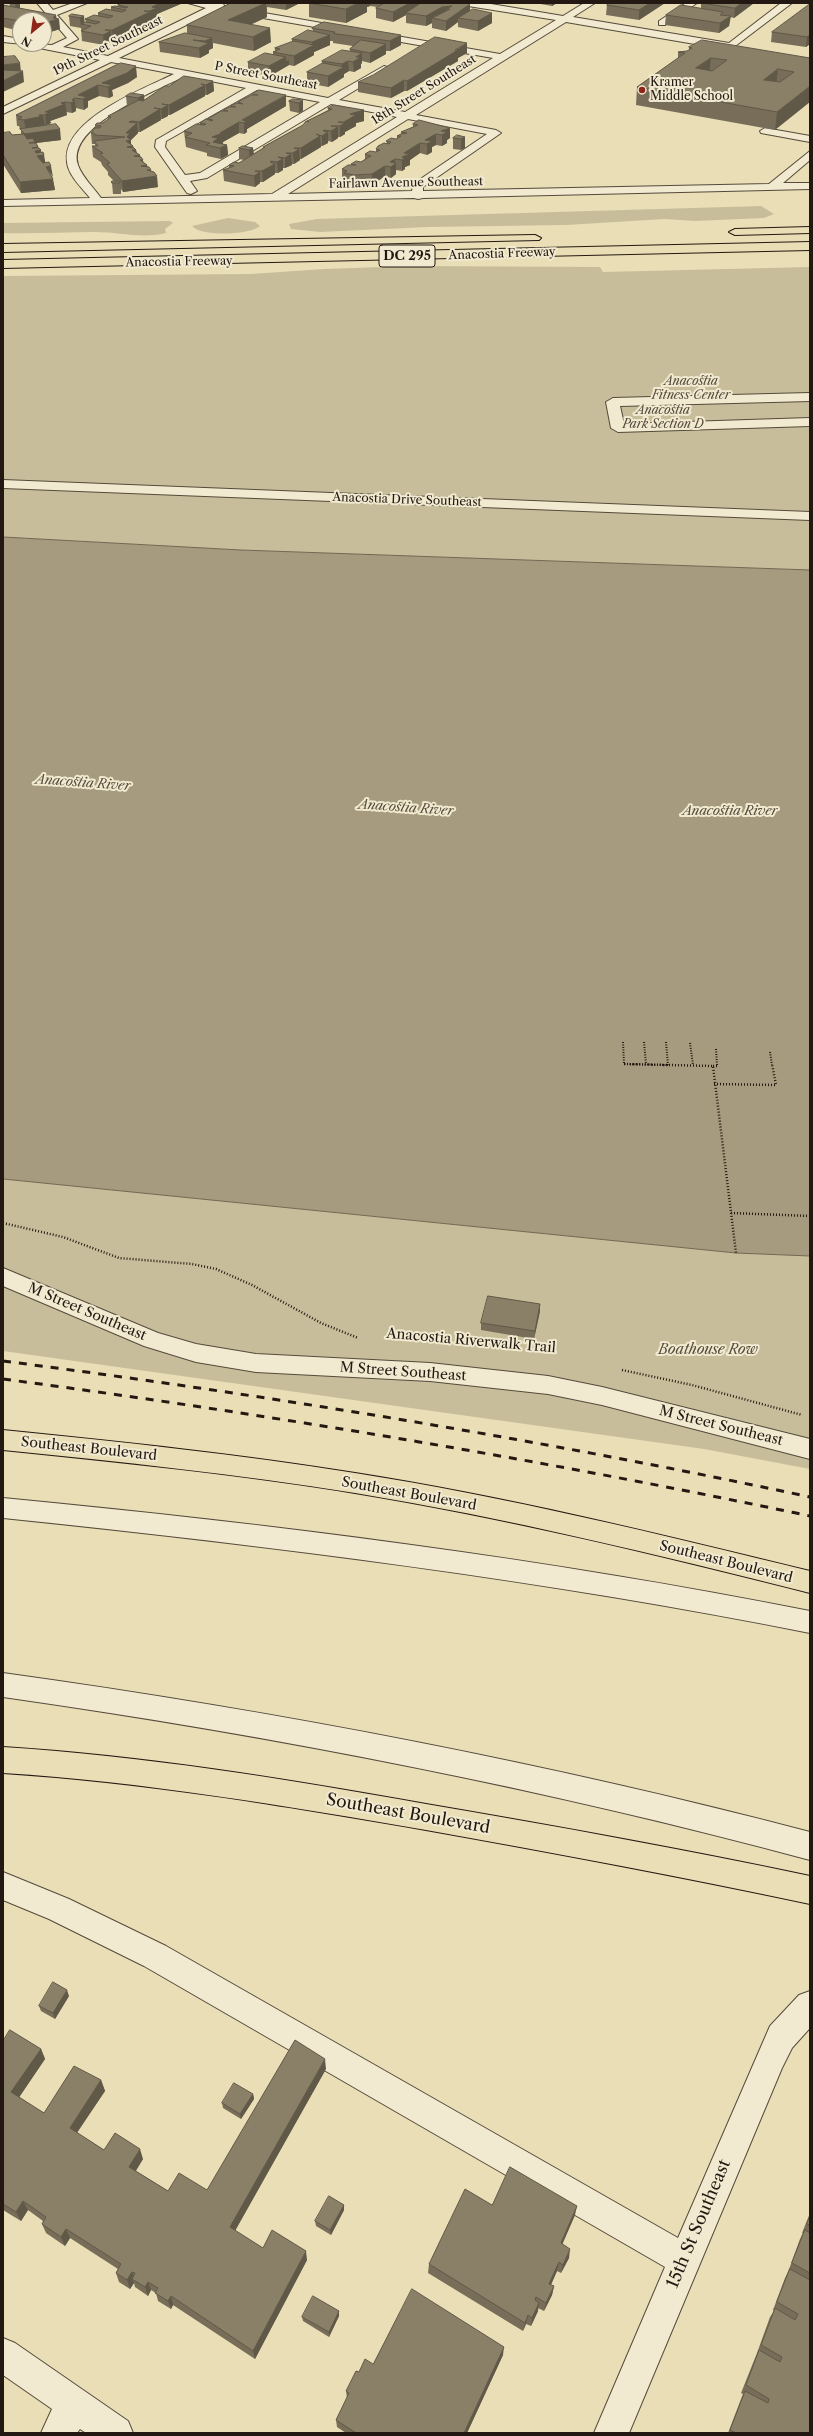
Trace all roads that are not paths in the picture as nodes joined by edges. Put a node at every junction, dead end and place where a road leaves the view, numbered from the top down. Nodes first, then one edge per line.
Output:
1 (42, 3) edge
2 (82, 3) edge
3 (193, 3) edge
4 (468, 3) edge
5 (590, 3) edge
6 (692, 3) edge
7 (787, 3) edge
8 (220, 5) edge
9 (490, 5) edge
10 (49, 12) edge
11 (52, 14) edge
12 (306, 14) dead end
13 (52, 15) edge
14 (564, 19) junction
15 (292, 21) junction
16 (279, 27) dead end
17 (648, 33) junction
18 (428, 44) junction
19 (730, 46) junction
20 (53, 48) joint
21 (746, 49) edge
22 (414, 52) edge
23 (502, 57) junction
24 (110, 59) junction
25 (393, 64) edge
26 (184, 73) junction
27 (255, 87) junction
28 (329, 101) junction
29 (3, 111) edge
30 (407, 116) junction
31 (765, 131) edge
32 (810, 139) edge
33 (810, 154) edge
34 (183, 178) junction
35 (773, 186) junction
36 (810, 186) edge
37 (418, 196) junction
38 (272, 198) junction
39 (197, 200) junction
40 (99, 202) junction
41 (3, 203) edge
42 (810, 230) edge
43 (719, 233) dead end
44 (546, 237) dead end
45 (810, 246) edge
46 (3, 248) edge
47 (3, 264) edge
48 (810, 397) edge
49 (810, 422) edge
50 (3, 484) edge
51 (810, 516) edge
52 (3, 1277) edge
53 (3, 1440) edge
54 (810, 1449) edge
55 (3, 1508) edge
56 (810, 1582) edge
57 (810, 1622) edge
58 (3, 1685) edge
59 (3, 1760) edge
60 (810, 1846) edge
61 (3, 1886) edge
62 (810, 1890) edge
63 (803, 2013) edge
64 (683, 2259) junction
65 (3, 2355) edge
66 (74, 2404) junction
67 (58, 2433) edge
68 (116, 2433) edge
69 (611, 2433) edge

1 - 10 street
2 - 11 street
3 - 8 street
4 - 9 street
5 - 14 street, 18th Street Southeast
6 - 17 street
7 - 19 street
8 - 15 street
8 - 24 street, 19th Street Southeast
9 - 14 street
12 - 15 street
13 - 20 street
14 - 17 street
14 - 23 street, 18th Street Southeast
15 - 16 street
15 - 18 street
17 - 19 street
18 - 22 street
18 - 23 street
19 - 21 street
20 - 24 street, P Street Southeast
23 - 30 street, 18th Street Southeast
24 - 26 street, P Street Southeast
24 - 29 street, 19th Street Southeast
25 - 28 street
26 - 27 street, P Street Southeast
26 - 40 street
27 - 28 street, P Street Southeast
27 - 34 street
28 - 30 street, P Street Southeast
28 - 34 street
30 - 37 street, P Street Southeast
30 - 38 street, 18th Street Southeast
31 - 32 street
33 - 35 street
34 - 39 street
35 - 36 street, Fairlawn Avenue Southeast
35 - 37 street, Fairlawn Avenue Southeast
37 - 38 street, Fairlawn Avenue Southeast
38 - 39 street, Fairlawn Avenue Southeast
39 - 40 street, Fairlawn Avenue Southeast
40 - 41 street, Fairlawn Avenue Southeast
42 - 43 main road
44 - 46 main road, Anacostia Freeway / DC 295
45 - 47 main road, Anacostia Freeway / DC 295
48 - 49 street
50 - 51 street, Anacostia Drive Southeast
52 - 54 street, M Street Southeast
53 - 56 main road, Southeast Boulevard
55 - 57 street
58 - 60 street
59 - 62 main road, Southeast Boulevard
61 - 64 street
63 - 64 street, 15th St Southeast
64 - 69 street, 15th St Southeast
65 - 66 street
66 - 67 street
66 - 68 street

